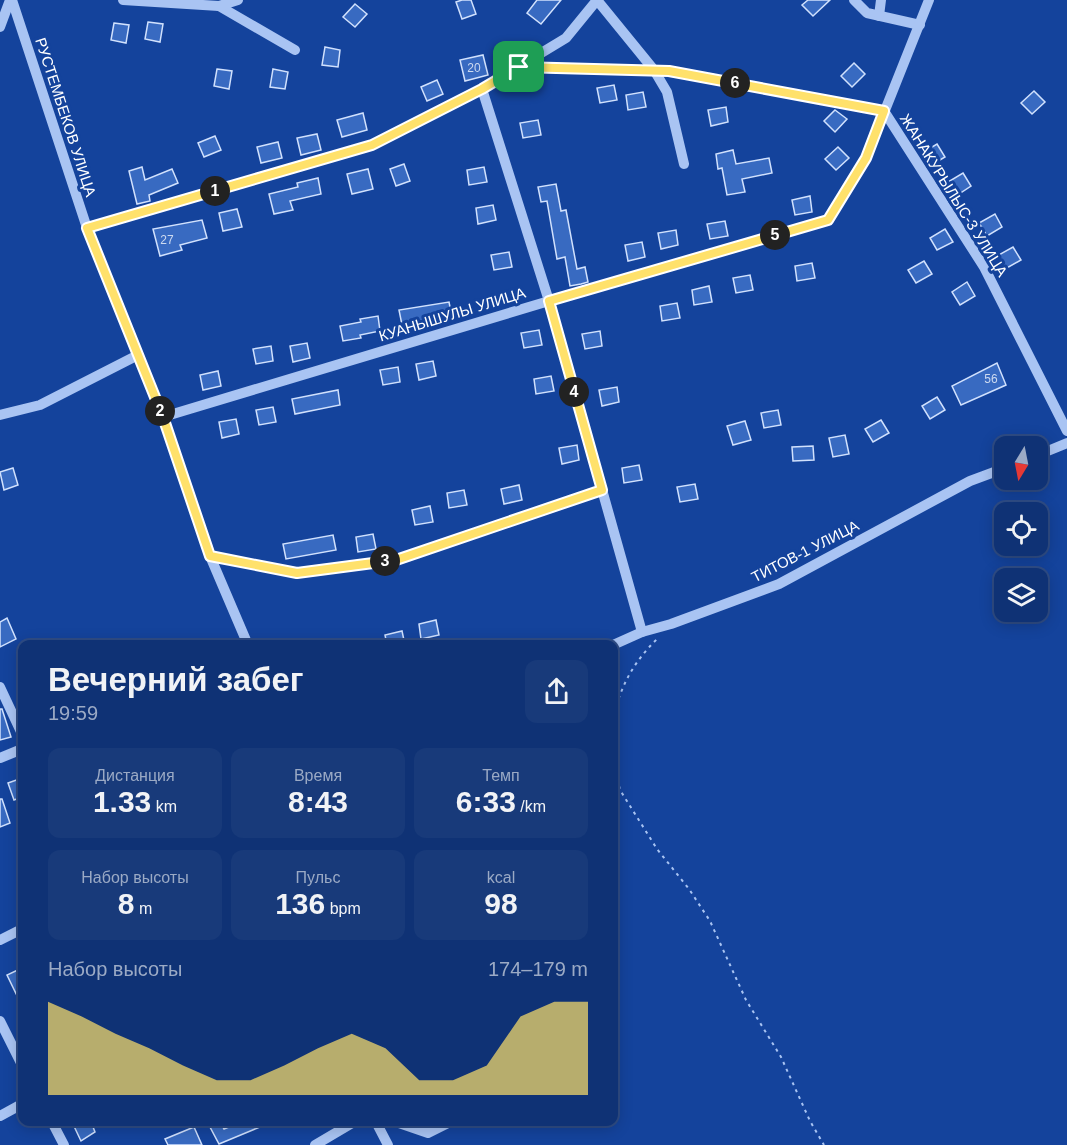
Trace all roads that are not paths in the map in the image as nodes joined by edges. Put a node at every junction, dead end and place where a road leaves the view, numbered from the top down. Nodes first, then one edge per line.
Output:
1 (11, 0) edge
2 (123, 0) edge
3 (238, 0) edge
4 (597, 0) edge
5 (854, 0) edge
6 (881, 0) edge
7 (929, 0) edge
8 (219, 6) junction
9 (879, 16) junction
10 (920, 25) junction
11 (0, 27) edge
12 (295, 50) dead end
13 (519, 67) junction
14 (654, 70) junction
15 (482, 89) junction
16 (884, 111) junction
17 (684, 164) dead end
18 (87, 228) junction
19 (549, 301) junction
20 (138, 355) junction
21 (0, 415) edge
22 (163, 417) junction
23 (1067, 431) edge
24 (1067, 444) edge
25 (1048, 451) edge
26 (994, 472) edge
27 (602, 490) junction
28 (210, 556) junction
29 (642, 632) junction
30 (246, 640) edge
31 (618, 643) edge
32 (0, 687) edge
33 (18, 725) edge
34 (18, 750) edge
35 (0, 758) edge
36 (18, 931) edge
37 (0, 940) edge
38 (0, 1021) edge
39 (18, 1057) edge
40 (18, 1106) edge
41 (0, 1116) edge
42 (54, 1126) edge
43 (347, 1126) edge
44 (378, 1126) edge
45 (408, 1126) edge
46 (442, 1126) edge
47 (64, 1145) edge
48 (315, 1145) edge
49 (388, 1145) edge

1 - 11 street
1 - 18 street, РУСТЕМБЕКОВ УЛИЦА
2 - 8 street
3 - 8 street
4 - 13 street
4 - 14 street
5 - 9 street
6 - 9 street
7 - 10 street, КУАНЫШУЛЫ УЛИЦА
8 - 12 street
9 - 10 street
10 - 16 street, КУАНЫШУЛЫ УЛИЦА
13 - 14 street, ЖАНАКУРЫЛЫС-3 УЛИЦА
13 - 15 street
14 - 16 street, ЖАНАКУРЫЛЫС-3 УЛИЦА
14 - 17 street
15 - 18 street
15 - 19 street
16 - 19 street, КУАНЫШУЛЫ УЛИЦА
16 - 23 street, ЖАНАКУРЫЛЫС-3 УЛИЦА
18 - 20 street, РУСТЕМБЕКОВ УЛИЦА
19 - 22 street, КУАНЫШУЛЫ УЛИЦА
19 - 27 street
20 - 21 street
20 - 22 street, РУСТЕМБЕКОВ УЛИЦА
22 - 28 street, РУСТЕМБЕКОВ УЛИЦА
24 - 25 street
26 - 29 street, ТИТОВ-1 УЛИЦА
27 - 28 street
27 - 29 street
28 - 30 street, РУСТЕМБЕКОВ УЛИЦА
29 - 31 street, ТИТОВ-1 УЛИЦА
32 - 33 street
34 - 35 street
36 - 37 street
38 - 39 street
40 - 41 street
42 - 47 street
43 - 48 street
44 - 49 street
45 - 46 street

